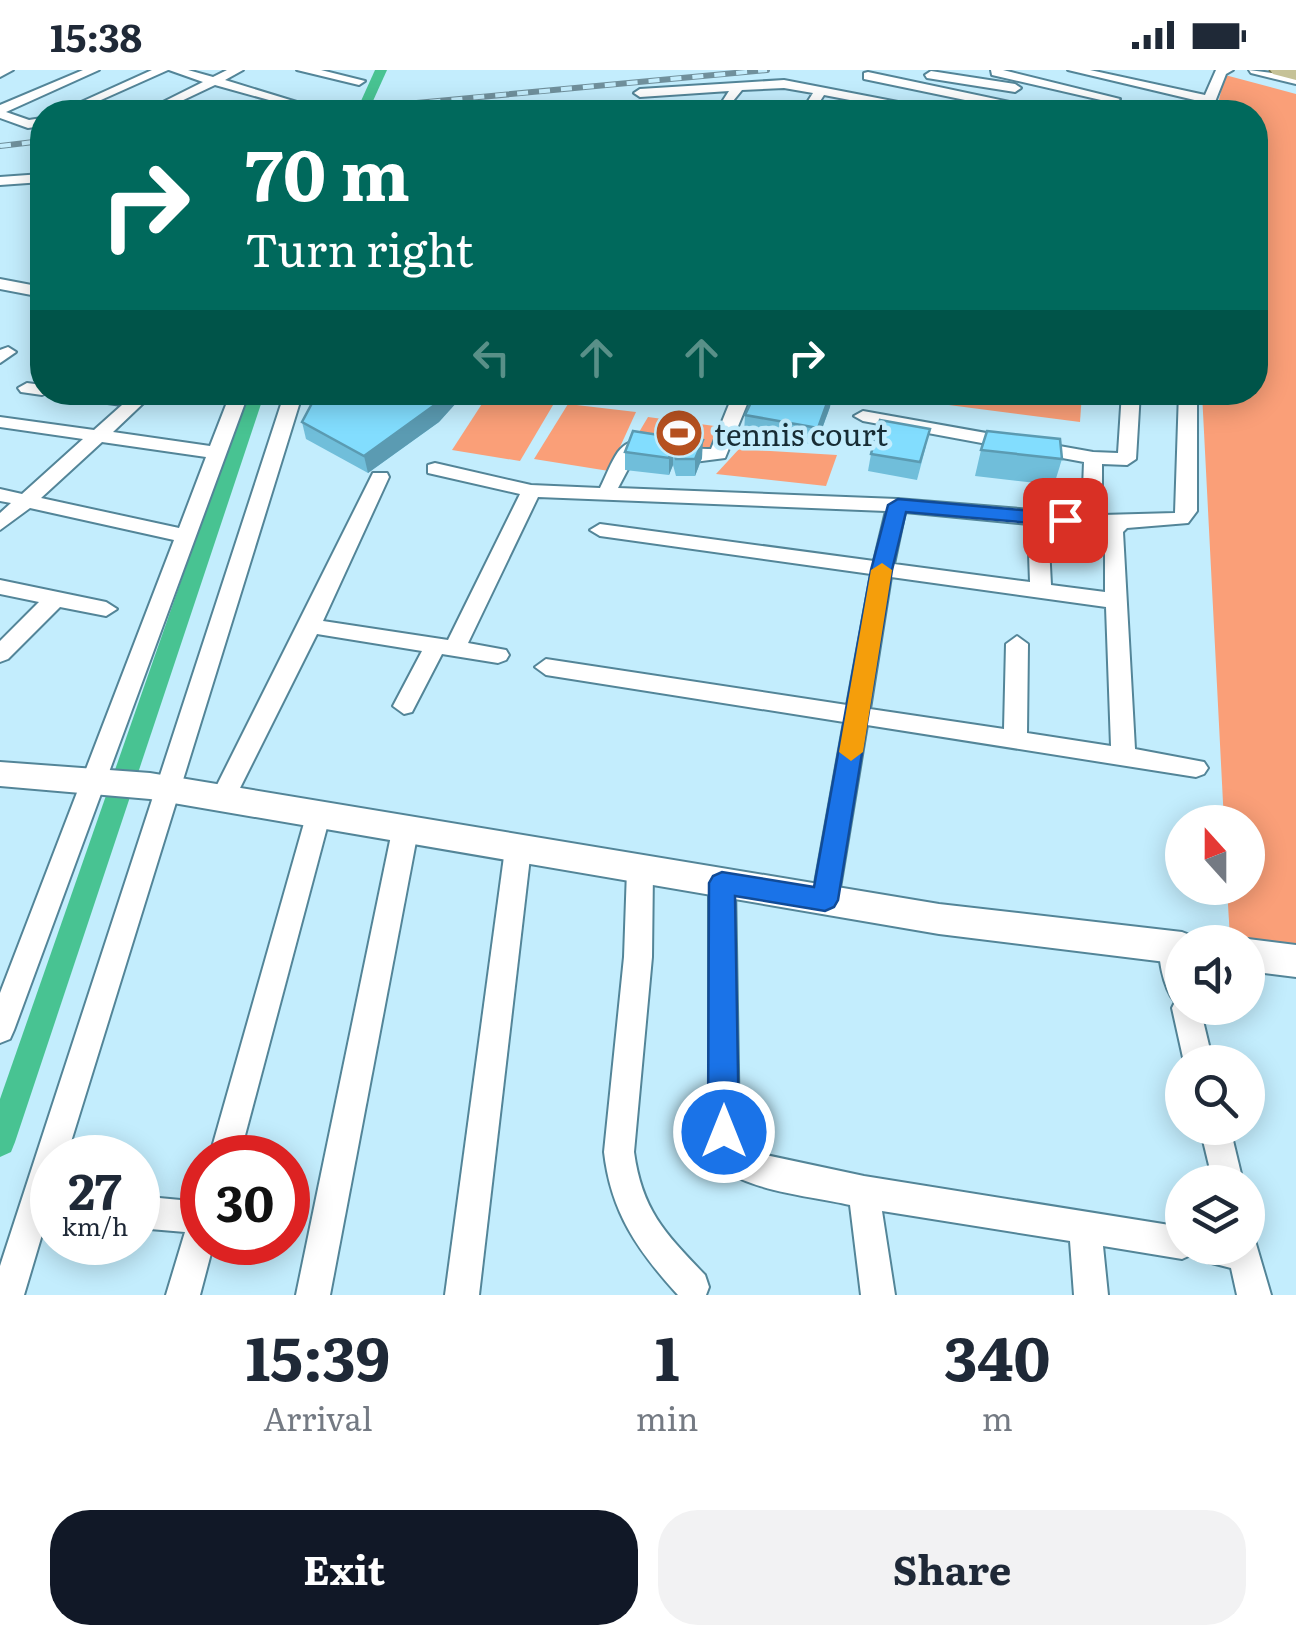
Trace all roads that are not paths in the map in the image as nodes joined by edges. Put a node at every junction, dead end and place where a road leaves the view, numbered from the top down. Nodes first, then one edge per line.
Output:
1 (7, 70) edge
2 (94, 70) edge
3 (162, 70) edge
4 (238, 70) edge
5 (304, 70) edge
6 (1074, 70) edge
7 (1227, 70) edge
8 (1255, 70) edge
9 (1280, 70) edge
10 (185, 71) edge
11 (996, 72) edge
12 (0, 73) edge
13 (932, 75) dead end
14 (361, 76) edge
15 (868, 76) dead end
16 (1296, 77) edge
17 (215, 80) junction
18 (1126, 82) junction
19 (739, 86) junction
20 (821, 90) junction
21 (640, 93) dead end
22 (352, 98) dead end
23 (1114, 99) joint
24 (92, 100) edge
25 (173, 100) edge
26 (284, 100) edge
27 (729, 100) edge
28 (815, 100) edge
29 (864, 100) edge
30 (966, 100) edge
31 (1011, 100) edge
32 (1193, 100) edge
33 (1209, 100) edge
34 (0, 112) edge
35 (30, 124) edge
36 (30, 179) edge
37 (0, 181) edge
38 (2, 286) edge
39 (30, 290) edge
40 (133, 405) edge
41 (236, 405) edge
42 (290, 405) edge
43 (738, 405) edge
44 (1130, 405) edge
45 (1188, 405) edge
46 (863, 416) dead end
47 (0, 422) edge
48 (100, 436) junction
49 (219, 453) junction
50 (1092, 458) junction
51 (435, 469) dead end
52 (380, 477) dead end
53 (531, 490) junction
54 (606, 494) junction
55 (0, 495) edge
56 (25, 501) junction
57 (898, 505) junction
58 (1038, 519) junction
59 (1092, 521) junction
60 (1121, 522) junction
61 (0, 524) edge
62 (600, 530) dead end
63 (185, 536) junction
64 (882, 570) junction
65 (0, 587) edge
66 (1042, 591) junction
67 (54, 600) junction
68 (1116, 602) junction
69 (106, 610) dead end
70 (310, 626) junction
71 (1017, 644) dead end
72 (445, 646) junction
73 (0, 654) edge
74 (498, 655) dead end
75 (546, 667) dead end
76 (404, 706) dead end
77 (858, 714) junction
78 (1015, 741) junction
79 (1123, 756) junction
80 (1196, 768) dead end
81 (0, 774) edge
82 (99, 783) junction
83 (160, 787) junction
84 (222, 798) junction
85 (318, 816) junction
86 (406, 831) junction
87 (518, 849) junction
88 (640, 870) junction
89 (722, 883) junction
90 (825, 900) junction
91 (1165, 946) edge
92 (1265, 957) edge
93 (1296, 961) edge
94 (0, 1030) edge
95 (64, 1135) edge
96 (230, 1135) edge
97 (864, 1192) junction
98 (1085, 1227) junction
99 (30, 1239) edge
100 (1165, 1241) edge
101 (192, 1265) edge
102 (1247, 1265) edge
103 (693, 1287) dead end
104 (7, 1295) edge
105 (183, 1295) edge
106 (313, 1295) edge
107 (462, 1295) edge
108 (878, 1295) edge
109 (1091, 1295) edge
110 (1254, 1295) edge

1 - 12 street
2 - 34 street
3 - 24 street
4 - 17 street
5 - 14 street
6 - 18 street
7 - 33 street
8 - 16 street
9 - 16 main road
10 - 17 street
11 - 23 street
13 - 31 street
14 - 22 street
15 - 30 street
17 - 25 street
17 - 26 street
18 - 23 street
18 - 32 street
19 - 20 street
19 - 21 street
19 - 27 street
20 - 28 street
20 - 29 street
34 - 35 street
36 - 37 street
38 - 39 street
40 - 48 street
41 - 49 street
42 - 83 street
43 - 54 street
44 - 50 street
45 - 60 street
46 - 50 street
47 - 48 street
48 - 49 street
48 - 56 street
49 - 63 street
50 - 59 street
51 - 53 street
52 - 70 street
53 - 54 street
53 - 72 street
54 - 57 street
55 - 56 street
56 - 61 street
56 - 63 street
57 - 58 street
57 - 64 street
58 - 59 street
58 - 66 street
59 - 60 street
60 - 68 street
62 - 64 street
63 - 82 street
64 - 66 street
64 - 77 street
65 - 67 street
66 - 68 street
67 - 69 street
67 - 73 street
68 - 79 street
70 - 72 street
70 - 84 street
71 - 78 street
72 - 74 street
72 - 76 street
75 - 77 street
77 - 78 street
77 - 90 street
78 - 79 street
79 - 80 street
81 - 82 street
82 - 83 street
82 - 94 street
83 - 84 street
83 - 95 street
84 - 85 street
85 - 86 street
85 - 96 street
86 - 87 street
86 - 106 street
87 - 88 street
87 - 107 street
88 - 89 street
88 - 103 street
89 - 90 street
89 - 97 street
90 - 91 street
92 - 93 street
97 - 98 street
97 - 108 street
98 - 100 street
98 - 109 street
99 - 104 street
101 - 105 street
102 - 110 street

